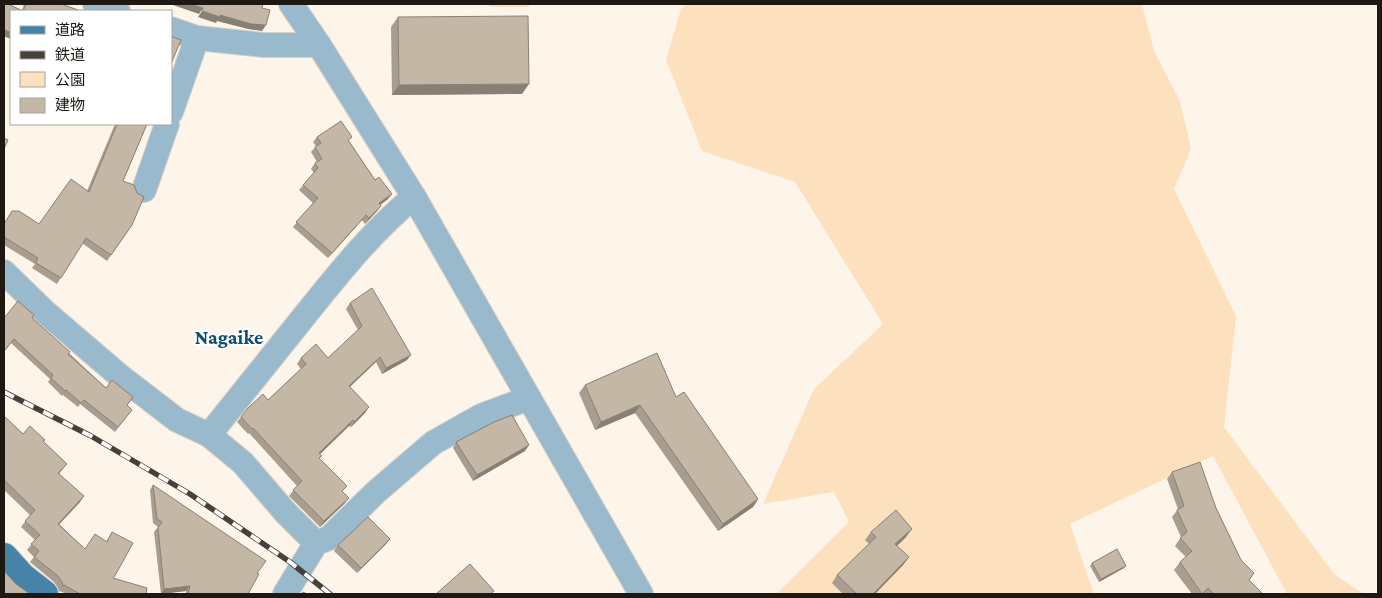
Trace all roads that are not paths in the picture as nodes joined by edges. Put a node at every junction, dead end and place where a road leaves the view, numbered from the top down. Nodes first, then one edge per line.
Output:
1 (95, 4) edge
2 (291, 4) edge
3 (115, 10) edge
4 (172, 29) edge
5 (197, 38) junction
6 (319, 45) junction
7 (172, 109) edge
8 (167, 125) edge
9 (144, 190) dead end
10 (414, 197) junction
11 (4, 272) edge
12 (529, 398) junction
13 (208, 435) junction
14 (316, 543) junction
15 (4, 557) edge
16 (44, 594) edge
17 (285, 594) edge
18 (641, 594) edge

1 - 3 street
2 - 6 street
4 - 5 street
5 - 6 street
5 - 7 street
6 - 10 street
8 - 9 street
10 - 12 street
10 - 13 street
11 - 13 street
12 - 14 street
12 - 18 street
13 - 14 street
14 - 17 street
15 - 16 main road

